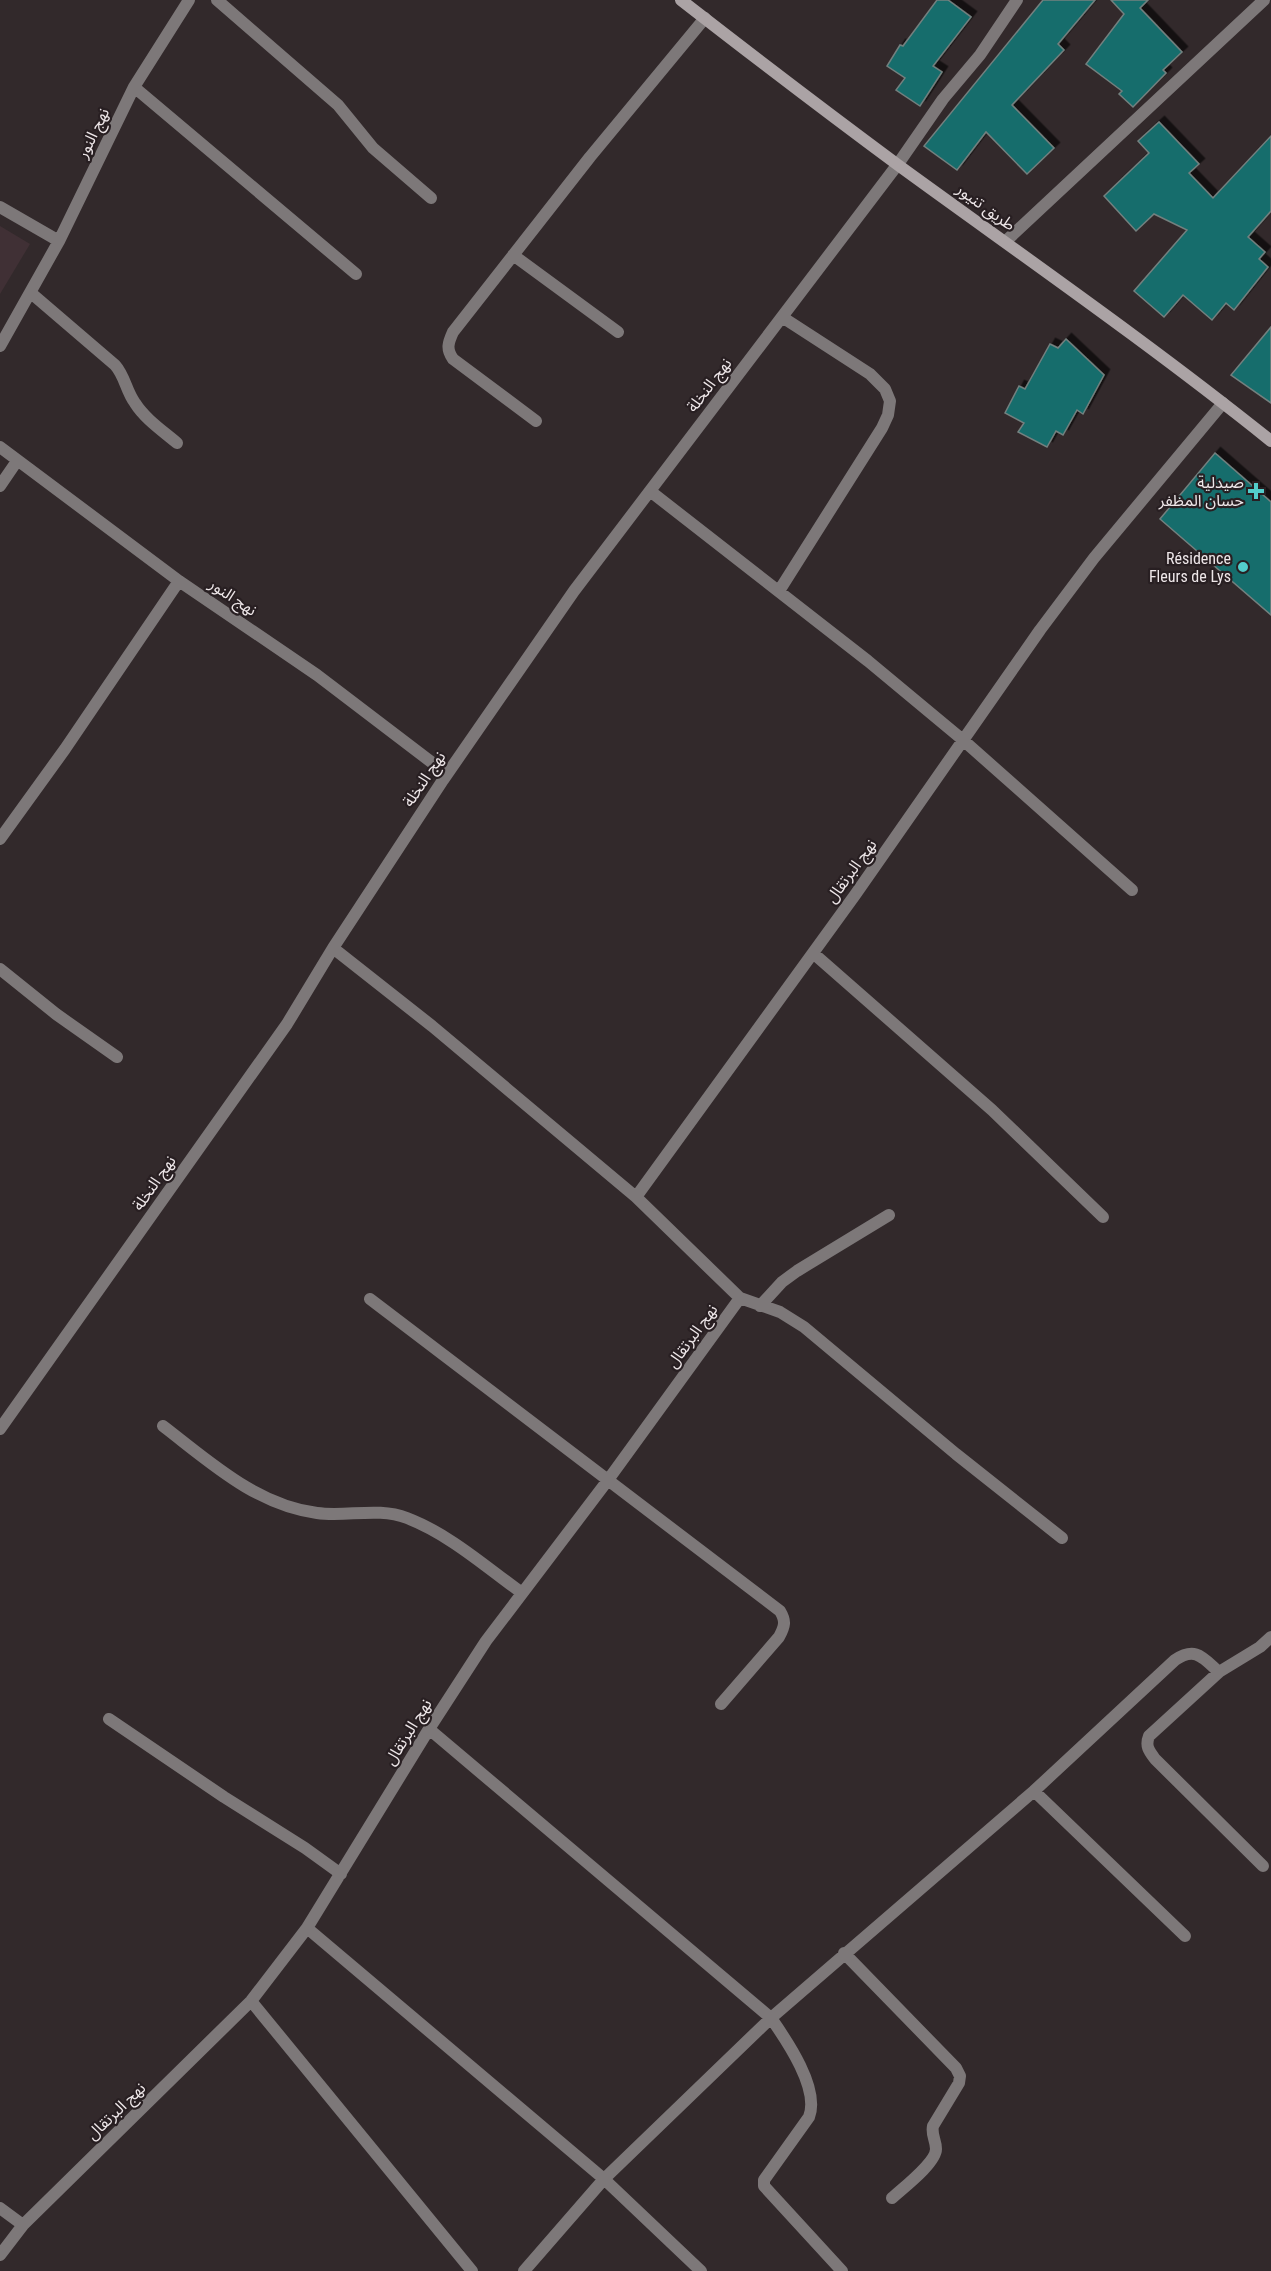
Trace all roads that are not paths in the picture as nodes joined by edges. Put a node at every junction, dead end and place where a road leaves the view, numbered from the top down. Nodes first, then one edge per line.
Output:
1 (189, 0) edge
2 (218, 0) edge
3 (681, 0) edge
4 (1017, 0) edge
5 (1264, 0) edge
6 (705, 18) junction
7 (134, 87) junction
8 (898, 164) junction
9 (431, 198) dead end
10 (0, 207) edge
11 (59, 241) junction
12 (1006, 241) junction
13 (513, 255) junction
14 (356, 274) dead end
15 (31, 293) junction
16 (782, 316) junction
17 (618, 332) dead end
18 (0, 346) edge
19 (1223, 403) junction
20 (536, 421) dead end
21 (1271, 441) edge
22 (177, 443) dead end
23 (0, 447) edge
24 (17, 461) junction
25 (0, 486) edge
26 (650, 491) junction
27 (179, 581) junction
28 (778, 591) junction
29 (963, 740) junction
30 (447, 774) junction
31 (0, 839) edge
32 (1132, 890) dead end
33 (333, 948) junction
34 (813, 952) junction
35 (0, 969) edge
36 (117, 1057) dead end
37 (636, 1197) junction
38 (889, 1215) dead end
39 (1103, 1218) dead end
40 (740, 1298) junction
41 (370, 1299) dead end
42 (760, 1305) junction
43 (163, 1426) dead end
44 (0, 1429) edge
45 (608, 1480) junction
46 (1062, 1539) dead end
47 (522, 1593) junction
48 (1271, 1637) edge
49 (1219, 1672) junction
50 (722, 1704) dead end
51 (109, 1719) dead end
52 (429, 1729) junction
53 (1034, 1791) junction
54 (1263, 1866) dead end
55 (341, 1874) junction
56 (307, 1928) junction
57 (1185, 1936) dead end
58 (844, 1953) junction
59 (251, 2001) junction
60 (771, 2018) junction
61 (604, 2178) junction
62 (892, 2198) dead end
63 (0, 2208) edge
64 (23, 2225) junction
65 (0, 2255) edge
66 (472, 2271) edge
67 (524, 2271) edge
68 (701, 2271) edge
69 (842, 2271) edge

1 - 7 street, نهج النور
2 - 9 street
3 - 6 main road, طريق تنيور
4 - 8 street, نهج النخلة
5 - 12 street
6 - 8 main road, طريق تنيور
6 - 13 street
7 - 11 street, نهج النور
7 - 14 street
8 - 12 main road, طريق تنيور
8 - 16 street, نهج النخلة
10 - 11 street
11 - 15 street, نهج النور
12 - 19 main road, طريق تنيور
13 - 17 street
13 - 20 street
15 - 18 street, نهج النور
15 - 22 street
16 - 26 street, نهج النخلة
16 - 28 street
19 - 21 main road, طريق تنيور
19 - 29 street, نهج البرتقال
23 - 24 street, نهج النور
24 - 25 street
24 - 27 street, نهج النور
26 - 28 street
26 - 30 street, نهج النخلة
27 - 30 street, نهج النور
27 - 31 street
28 - 29 street
29 - 32 street
29 - 34 street, نهج البرتقال
30 - 33 street, نهج النخلة
33 - 37 street
33 - 44 street, نهج النخلة
34 - 37 street, نهج البرتقال
34 - 39 street
35 - 36 street
37 - 40 street, نهج البرتقال
38 - 42 street
40 - 42 street
40 - 45 street, نهج البرتقال
41 - 45 street
42 - 46 street
43 - 47 street
45 - 47 street, نهج البرتقال
45 - 50 street
47 - 52 street, نهج البرتقال
48 - 49 street
49 - 53 street
49 - 54 street
51 - 55 street
52 - 55 street, نهج البرتقال
52 - 60 street
53 - 57 street
53 - 58 street
55 - 56 street, نهج البرتقال
56 - 59 street, نهج البرتقال
56 - 61 street
58 - 60 street
58 - 62 street
59 - 64 street, نهج البرتقال
59 - 66 street
60 - 61 street
60 - 69 street
61 - 67 street
61 - 68 street
63 - 64 street
64 - 65 street, نهج البرتقال

